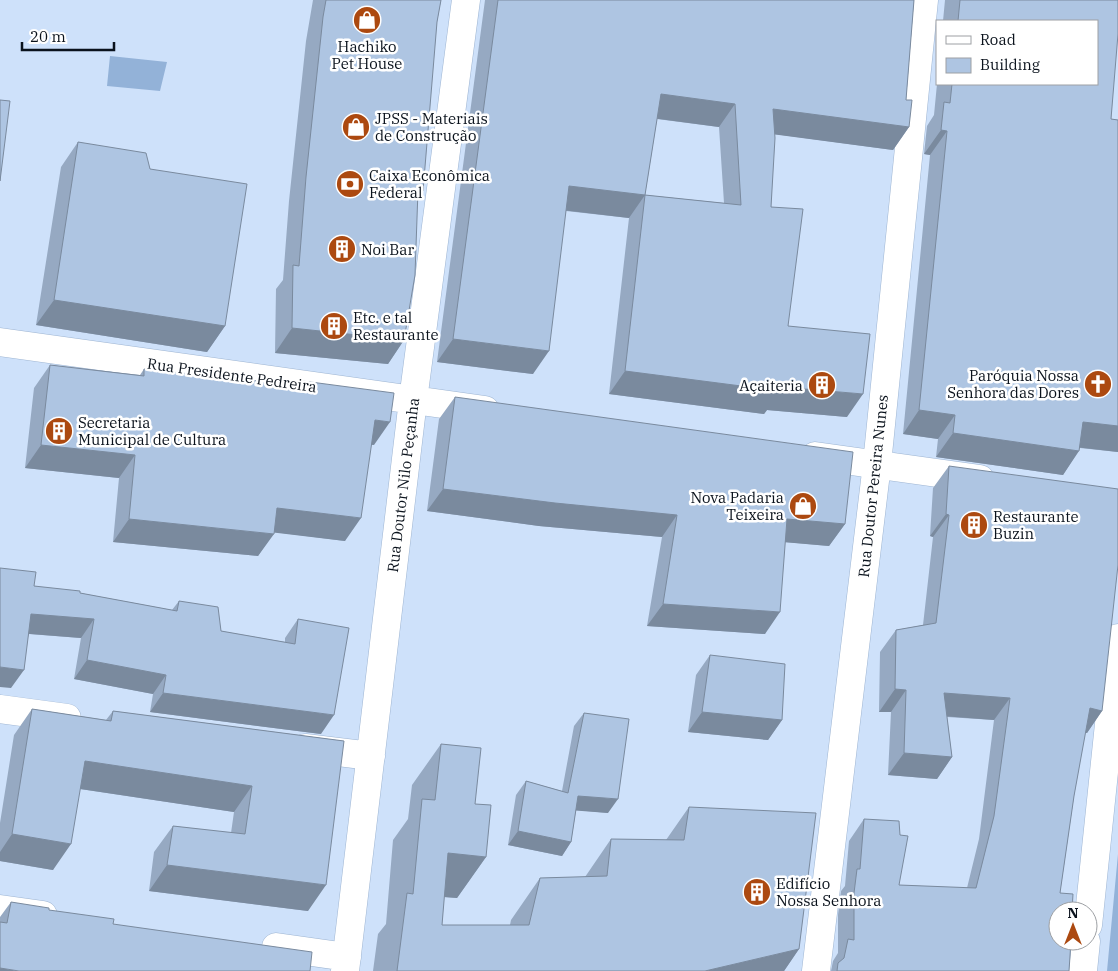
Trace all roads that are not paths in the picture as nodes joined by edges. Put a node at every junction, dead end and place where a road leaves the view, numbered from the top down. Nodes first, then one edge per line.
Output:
1 (466, 0) edge
2 (924, 0) edge
3 (0, 342) edge
4 (413, 400) junction
5 (511, 414) edge
6 (788, 452) edge
7 (876, 464) junction
8 (1002, 482) edge
9 (1118, 638) edge
10 (0, 709) edge
11 (88, 720) edge
12 (283, 745) edge
13 (371, 756) junction
14 (1091, 901) edge
15 (0, 909) edge
16 (69, 919) edge
17 (248, 943) edge
18 (1085, 951) edge
19 (346, 964) edge
20 (816, 971) edge
21 (1083, 971) edge

1 - 4 street, Rua Doutor Nilo Peçanha
2 - 7 street, Rua Doutor Pereira Nunes
3 - 4 street, Rua Presidente Pedreira
4 - 5 street, Rua Presidente Pedreira
4 - 13 street, Rua Doutor Nilo Peçanha
6 - 7 street
7 - 8 street
7 - 20 street, Rua Doutor Pereira Nunes
9 - 14 street
10 - 11 street
12 - 13 street
13 - 19 street, Rua Doutor Nilo Peçanha
15 - 16 street
17 - 19 street
18 - 21 street

